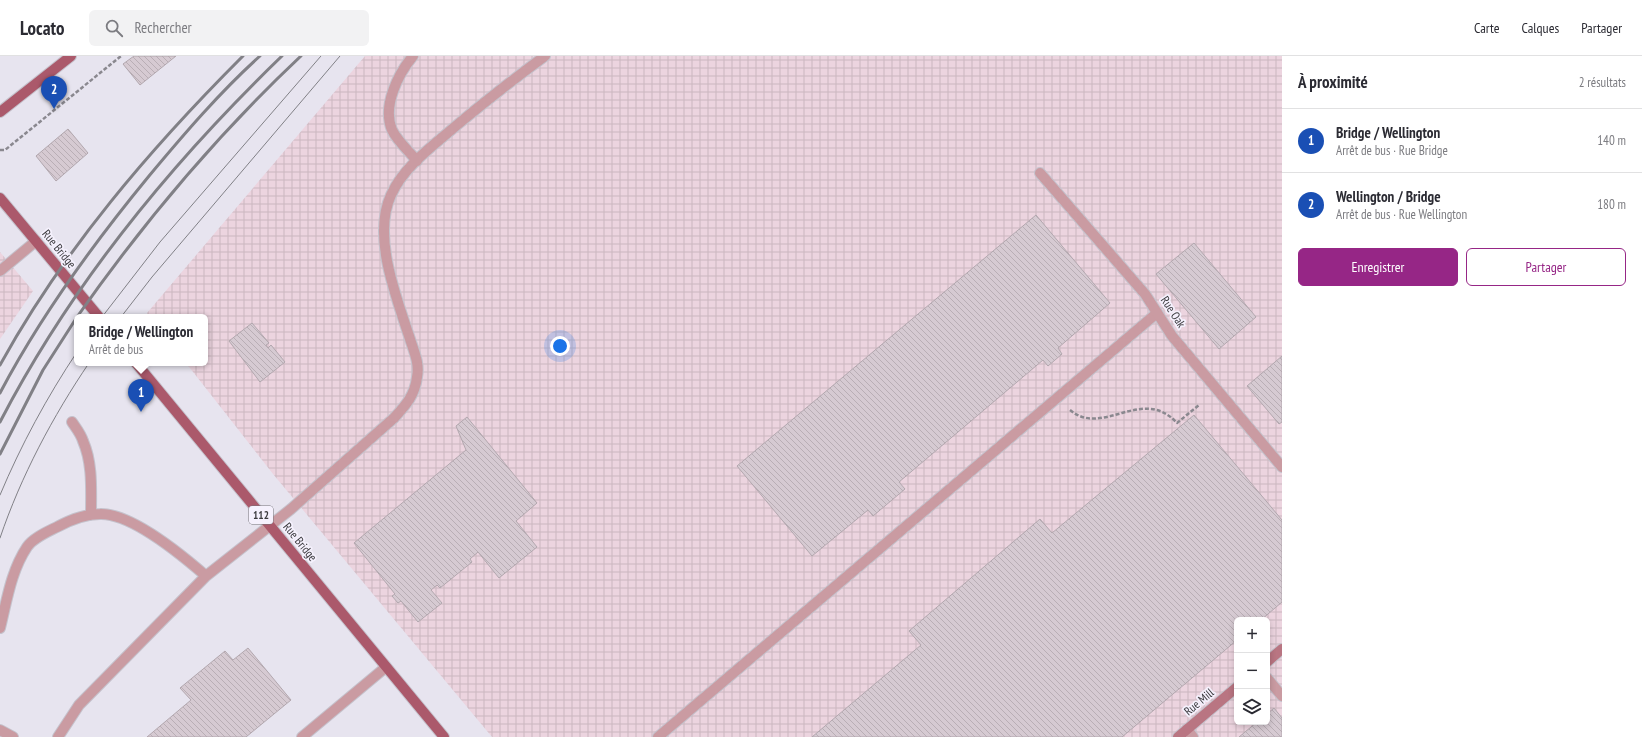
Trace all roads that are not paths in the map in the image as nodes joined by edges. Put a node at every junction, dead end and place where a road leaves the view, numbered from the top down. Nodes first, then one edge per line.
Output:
1 (71, 56) edge
2 (413, 56) edge
3 (545, 56) edge
4 (0, 112) edge
5 (417, 161) junction
6 (1040, 173) dead end
7 (0, 198) edge
8 (36, 241) junction
9 (0, 272) edge
10 (97, 314) edge
11 (1158, 314) junction
12 (138, 366) edge
13 (72, 422) dead end
14 (1282, 467) edge
15 (91, 515) junction
16 (270, 526) junction
17 (206, 576) junction
18 (0, 628) edge
19 (1282, 649) edge
20 (1270, 659) edge
21 (386, 667) junction
22 (1270, 682) edge
23 (1235, 689) edge
24 (1282, 696) edge
25 (0, 730) edge
26 (1190, 733) edge
27 (13, 737) edge
28 (58, 737) edge
29 (302, 737) edge
30 (444, 737) edge
31 (658, 737) edge
32 (1178, 737) edge

1 - 4 main road
2 - 5 street
3 - 5 street
5 - 16 street
6 - 11 street, Rue Oak
7 - 8 main road, Rue Bridge
8 - 9 street
8 - 10 main road, Rue Bridge
11 - 14 street, Rue Oak
11 - 31 street
12 - 16 main road, Rue Bridge / 112
13 - 15 street
15 - 17 street
15 - 18 street
16 - 17 street
16 - 21 main road, Rue Bridge / 112
17 - 28 street
19 - 20 street
21 - 29 street
21 - 30 main road, Rue Bridge / 112
22 - 24 street
23 - 26 street, Rue Mill
25 - 27 street
26 - 32 street, Rue Mill

